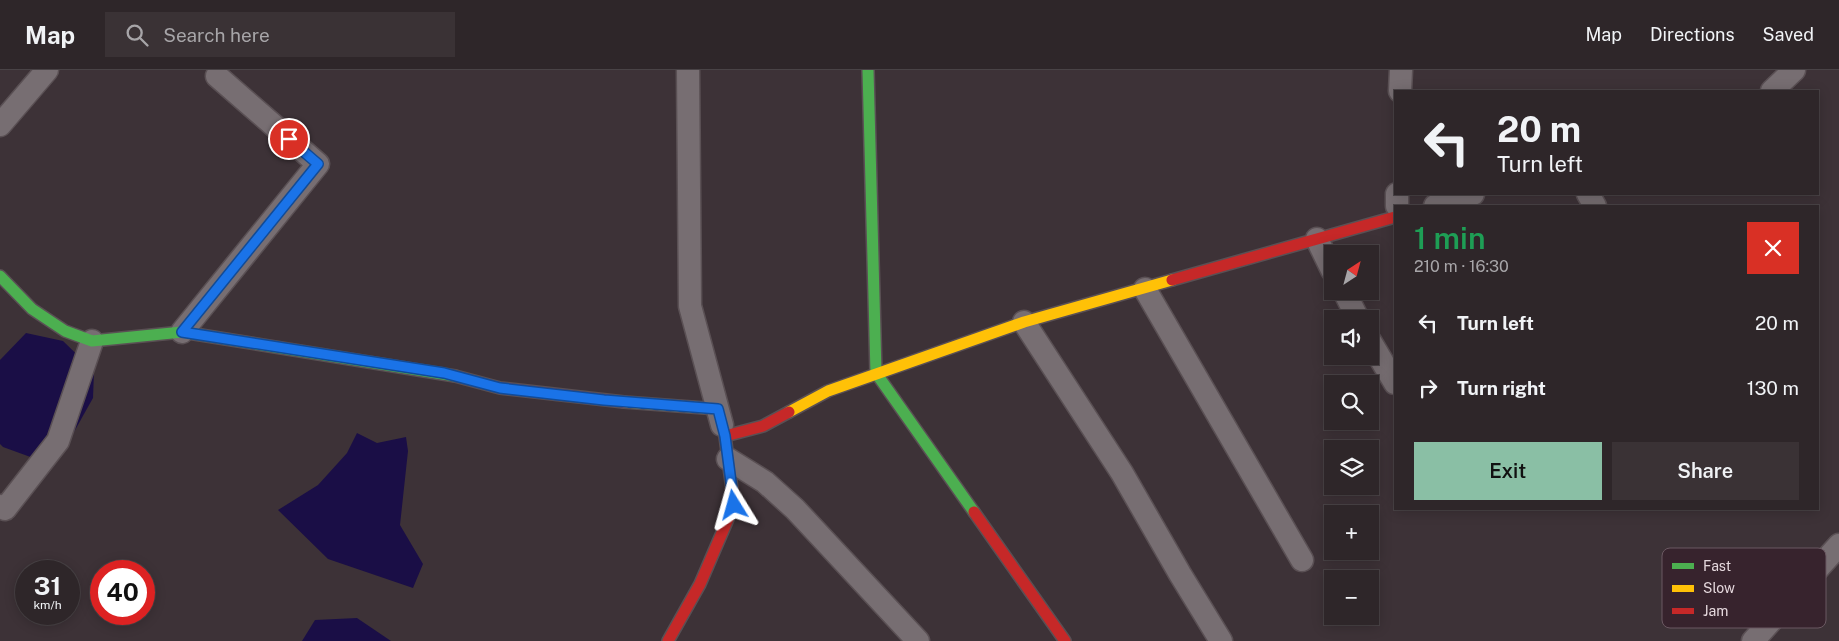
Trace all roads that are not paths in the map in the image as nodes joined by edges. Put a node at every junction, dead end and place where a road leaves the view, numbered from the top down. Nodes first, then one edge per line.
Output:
1 (47, 70) edge
2 (688, 70) edge
3 (868, 70) edge
4 (1401, 70) edge
5 (1794, 70) edge
6 (217, 76) dead end
7 (1400, 90) edge
8 (1773, 90) edge
9 (0, 125) edge
10 (1470, 195) edge
11 (1438, 205) edge
12 (1394, 217) edge
13 (1317, 239) junction
14 (1324, 253) edge
15 (0, 276) edge
16 (1145, 288) junction
17 (1024, 322) junction
18 (182, 332) junction
19 (92, 341) junction
20 (1379, 356) edge
21 (876, 373) junction
22 (1394, 382) edge
23 (718, 409) junction
24 (725, 436) junction
25 (728, 459) junction
26 (0, 506) edge
27 (1839, 545) edge
28 (1302, 560) dead end
29 (1826, 560) edge
30 (1765, 628) edge
31 (672, 640) edge
32 (918, 641) edge
33 (1065, 641) edge
34 (1221, 641) edge
35 (1753, 641) edge

1 - 9 street
2 - 23 street
3 - 21 street
4 - 7 street
5 - 8 street
6 - 18 street
10 - 11 street
12 - 13 street
13 - 14 street
13 - 16 street
15 - 19 street
16 - 17 street
16 - 28 street
17 - 21 street
17 - 34 street
18 - 19 street
18 - 23 street
19 - 26 street
20 - 22 street
21 - 24 street
21 - 33 street
23 - 24 street
24 - 25 street
25 - 31 street
25 - 32 street
27 - 29 street
30 - 35 street

